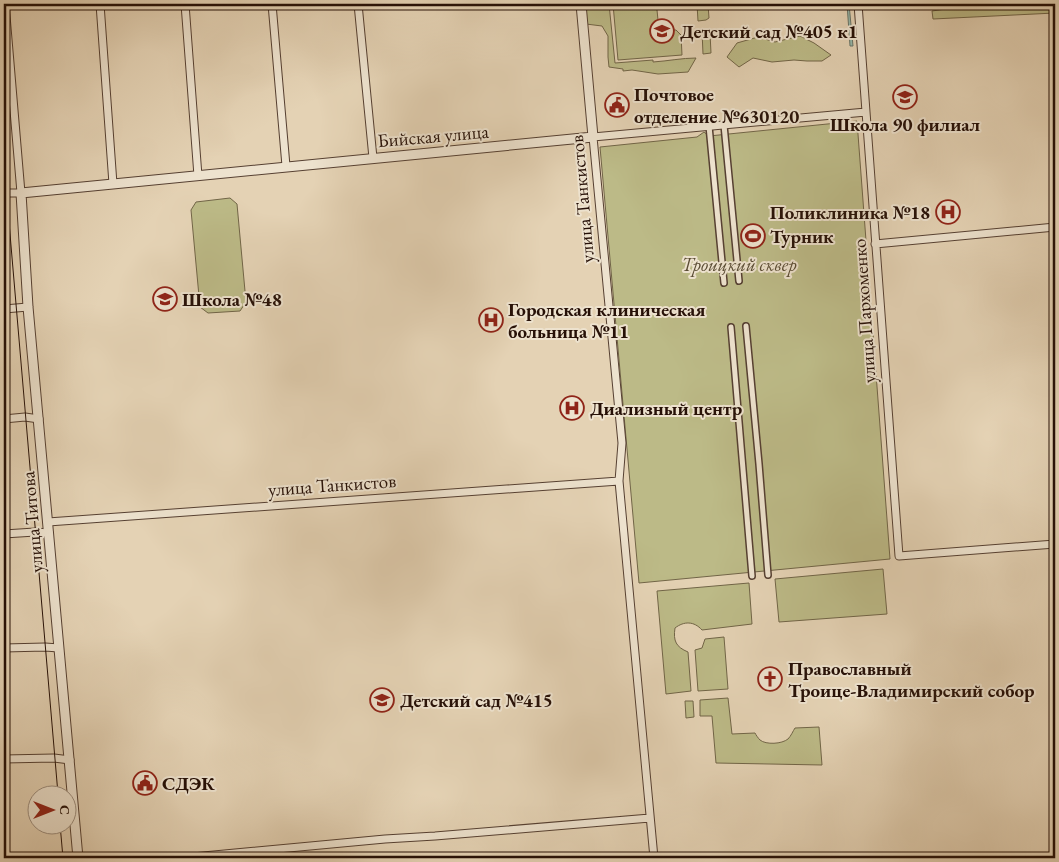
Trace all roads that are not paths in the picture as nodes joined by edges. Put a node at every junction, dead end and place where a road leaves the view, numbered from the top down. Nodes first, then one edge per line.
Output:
1 (5, 4) edge
2 (100, 4) edge
3 (185, 4) edge
4 (272, 4) edge
5 (358, 4) edge
6 (581, 4) edge
7 (858, 4) edge
8 (866, 112) junction
9 (724, 125) junction
10 (708, 126) junction
11 (593, 137) junction
12 (373, 158) junction
13 (286, 166) junction
14 (198, 176) junction
15 (113, 184) junction
16 (4, 193) edge
17 (21, 193) junction
18 (1055, 227) edge
19 (875, 244) junction
20 (739, 282) dead end
21 (724, 283) dead end
22 (28, 307) junction
23 (4, 309) edge
24 (746, 326) dead end
25 (731, 327) dead end
26 (4, 419) edge
27 (39, 419) junction
28 (619, 480) junction
29 (48, 522) junction
30 (4, 534) edge
31 (49, 534) junction
32 (1055, 544) edge
33 (768, 575) dead end
34 (752, 576) dead end
35 (4, 648) edge
36 (59, 648) junction
37 (4, 759) edge
38 (70, 760) junction
39 (650, 818) junction
40 (78, 858) edge
41 (182, 858) edge
42 (654, 858) edge

1 - 17 street, улица Титова
2 - 15 street
3 - 14 street
4 - 13 street
5 - 12 street
6 - 11 street, улица Танкистов
7 - 8 street, улица Пархоменко
8 - 9 street, Бийская улица
8 - 19 street, улица Пархоменко
9 - 10 street, Бийская улица
9 - 20 street
10 - 11 street, Бийская улица
10 - 21 street
11 - 12 street, Бийская улица
11 - 28 street, улица Танкистов
12 - 13 street, Бийская улица
13 - 14 street, Бийская улица
14 - 15 street, Бийская улица
15 - 17 street, Бийская улица
16 - 17 street, Бийская улица
17 - 22 street, улица Титова
18 - 19 street
19 - 32 street, улица Пархоменко
22 - 23 street
22 - 27 street, улица Титова
24 - 33 street
25 - 34 street
26 - 27 street
27 - 29 street, улица Титова
28 - 29 street, улица Танкистов
28 - 39 street, улица Танкистов
29 - 31 street, улица Титова
30 - 31 street
31 - 36 street, улица Титова
35 - 36 street
36 - 38 street, улица Титова
37 - 38 street
38 - 40 street, улица Титова
39 - 41 street
39 - 42 street, улица Танкистов

